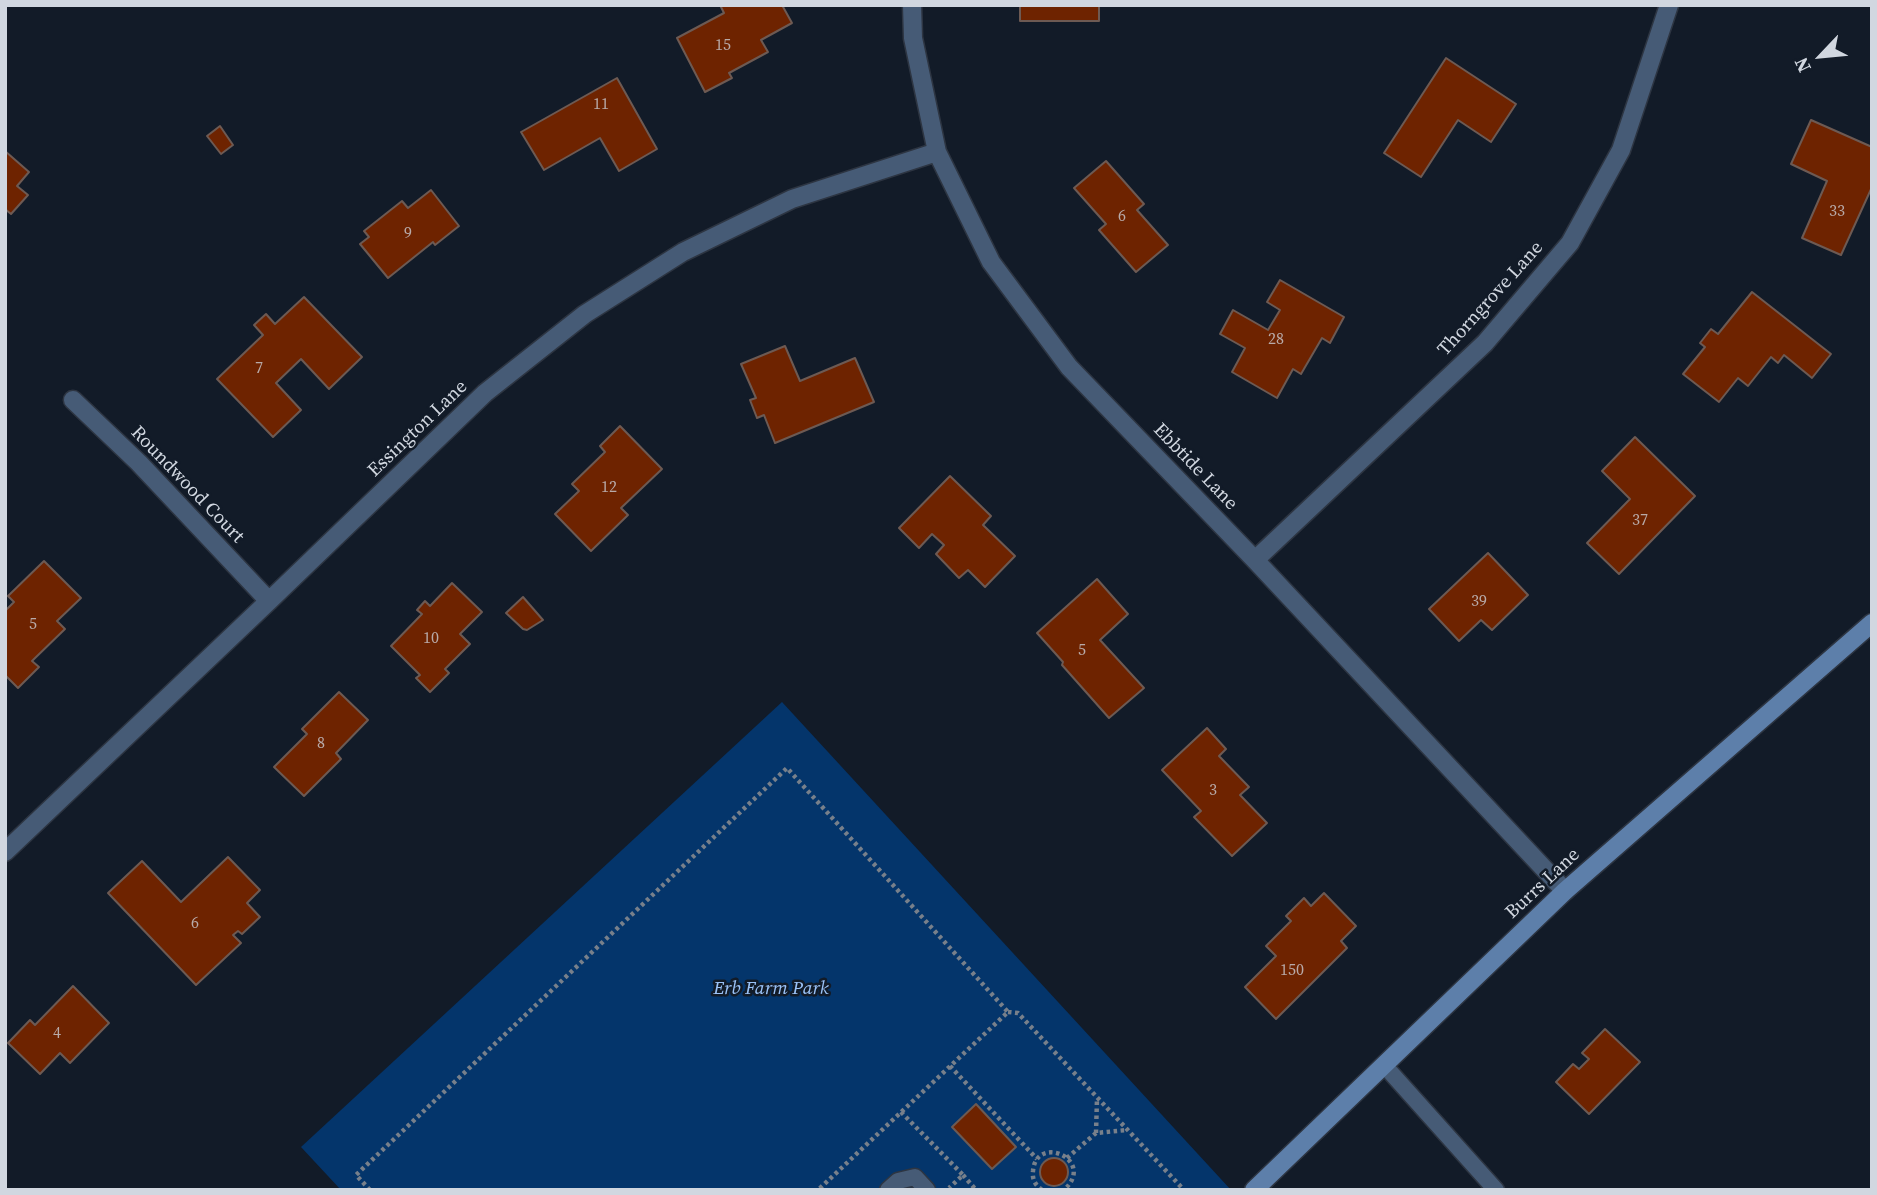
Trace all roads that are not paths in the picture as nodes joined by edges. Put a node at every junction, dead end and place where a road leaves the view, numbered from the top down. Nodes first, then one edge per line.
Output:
1 (912, 5) edge
2 (1669, 5) edge
3 (937, 152) junction
4 (73, 400) dead end
5 (1255, 560) junction
6 (269, 601) junction
7 (1872, 623) edge
8 (5, 852) edge
9 (1565, 891) junction
10 (1384, 1065) junction
11 (888, 1190) edge
12 (927, 1190) edge
13 (1254, 1190) edge
14 (1496, 1190) edge

1 - 3 street, Ebbtide Lane
2 - 5 street, Thorngrove Lane
3 - 5 street, Ebbtide Lane
3 - 6 street, Essington Lane
4 - 6 street, Roundwood Court
5 - 9 street, Ebbtide Lane
6 - 8 street, Essington Lane
7 - 9 street, Burrs Lane
9 - 10 street, Burrs Lane
10 - 13 street, Burrs Lane
10 - 14 lane
11 - 12 lane

